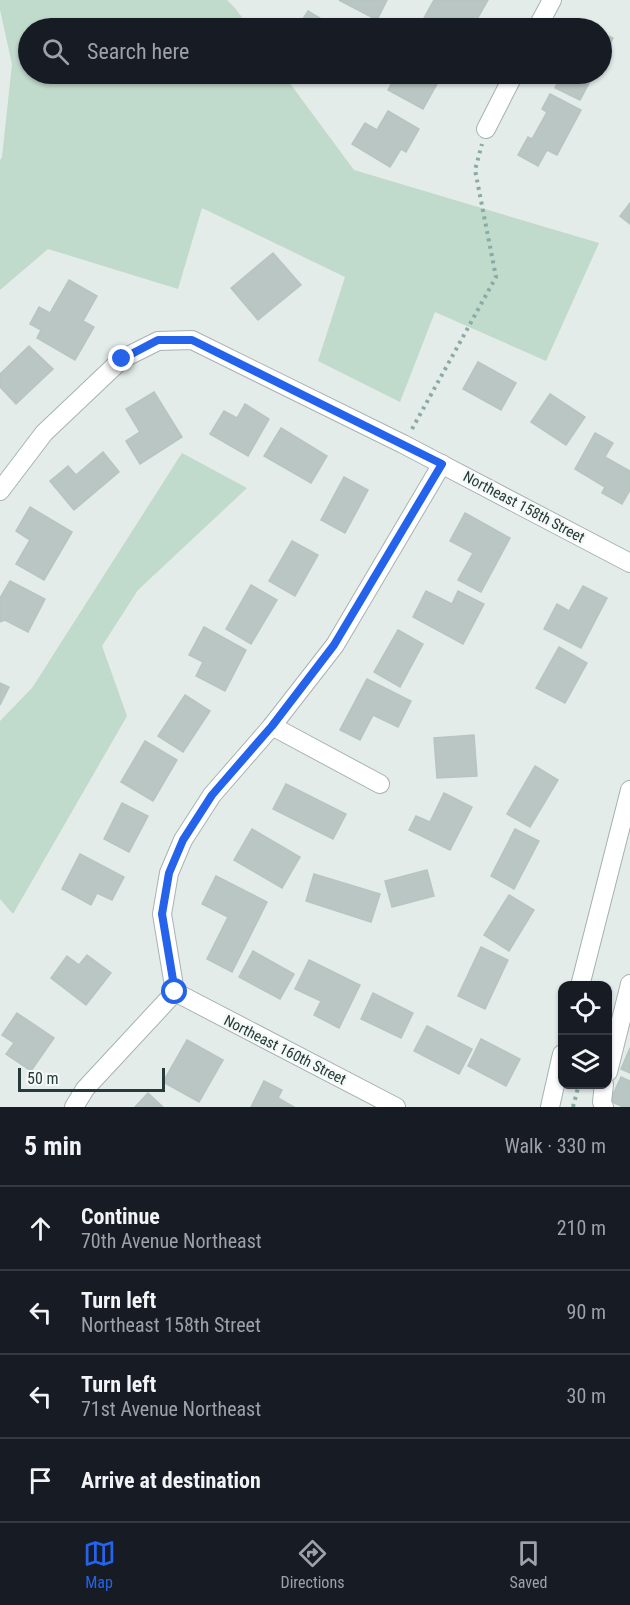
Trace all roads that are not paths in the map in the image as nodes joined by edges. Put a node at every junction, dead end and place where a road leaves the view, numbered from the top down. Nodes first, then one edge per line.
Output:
1 (552, 0) edge
2 (542, 18) edge
3 (509, 84) edge
4 (486, 129) road end
5 (442, 464) junction
6 (0, 490) edge
7 (630, 563) edge
8 (272, 726) junction
9 (380, 784) dead end
10 (630, 790) edge
11 (581, 981) edge
12 (630, 984) edge
13 (175, 992) junction
14 (612, 1056) edge
15 (558, 1072) edge
16 (604, 1089) edge
17 (74, 1107) edge
18 (396, 1107) edge
19 (550, 1107) edge
20 (603, 1107) edge

1 - 2 street
3 - 4 street
5 - 6 street, Northeast 158th Street
5 - 7 street, Northeast 158th Street
5 - 8 street
8 - 9 street
8 - 13 street
10 - 11 street
12 - 14 street
13 - 17 street
13 - 18 street, Northeast 160th Street
15 - 19 street
16 - 20 street

